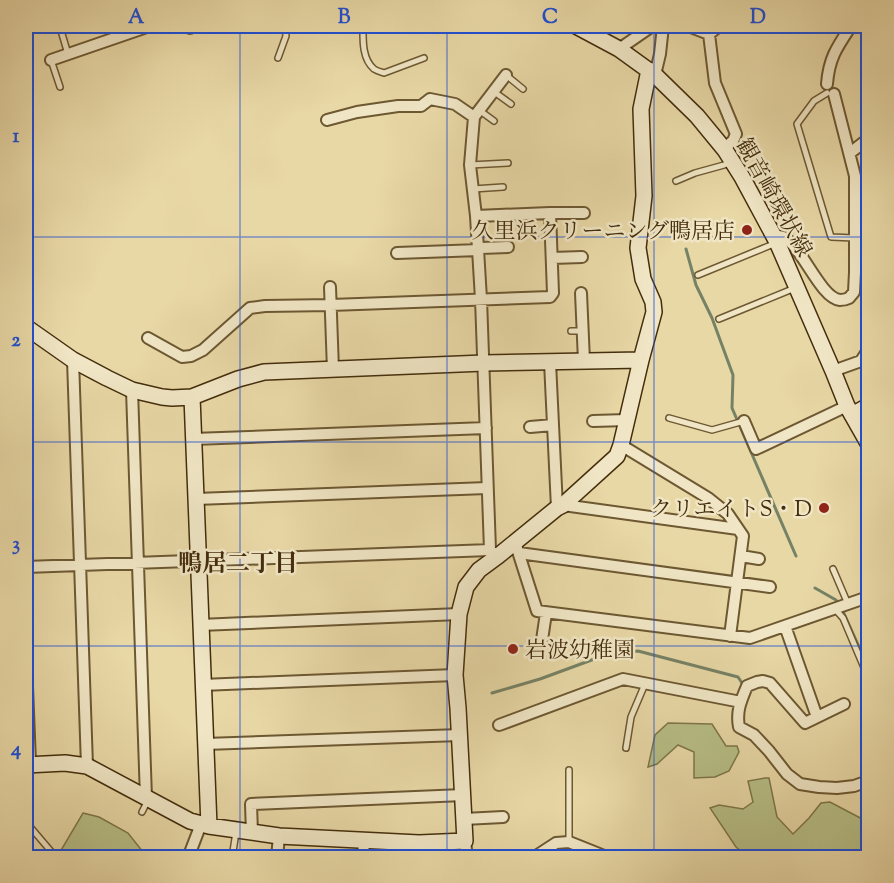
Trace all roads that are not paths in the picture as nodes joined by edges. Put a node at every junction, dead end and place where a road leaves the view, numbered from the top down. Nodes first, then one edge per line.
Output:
1 (146, 26) edge
2 (285, 26) edge
3 (363, 26) edge
4 (576, 26) edge
5 (650, 26) edge
6 (663, 26) edge
7 (688, 26) edge
8 (719, 26) edge
9 (851, 26) edge
10 (62, 34) dead end
11 (709, 34) junction
12 (619, 49) junction
13 (68, 54) junction
14 (278, 58) dead end
15 (424, 58) dead end
16 (51, 60) joint
17 (652, 72) junction
18 (506, 75) joint
19 (60, 87) dead end
20 (523, 88) dead end
21 (829, 90) junction
22 (493, 91) junction
23 (511, 104) dead end
24 (476, 113) junction
25 (327, 120) dead end
26 (494, 121) dead end
27 (868, 139) edge
28 (850, 153) junction
29 (728, 155) junction
30 (507, 163) dead end
31 (470, 165) junction
32 (676, 181) dead end
33 (503, 188) dead end
34 (472, 189) junction
35 (550, 213) junction
36 (584, 213) dead end
37 (476, 216) junction
38 (855, 238) junction
39 (775, 239) junction
40 (508, 247) dead end
41 (479, 250) junction
42 (397, 253) dead end
43 (582, 257) dead end
44 (552, 258) junction
45 (698, 275) dead end
46 (797, 286) junction
47 (330, 287) dead end
48 (580, 293) dead end
49 (481, 299) junction
50 (331, 305) junction
51 (719, 319) dead end
52 (26, 327) edge
53 (148, 338) dead end
54 (868, 350) edge
55 (73, 360) junction
56 (641, 360) junction
57 (584, 361) junction
58 (550, 362) junction
59 (484, 363) junction
60 (333, 370) junction
61 (833, 371) junction
62 (132, 390) junction
63 (192, 397) junction
64 (868, 406) edge
65 (850, 410) junction
66 (669, 418) dead end
67 (627, 420) junction
68 (593, 421) dead end
69 (739, 423) joint
70 (553, 425) junction
71 (530, 427) dead end
72 (486, 428) junction
73 (193, 439) junction
74 (868, 443) edge
75 (621, 445) junction
76 (487, 488) junction
77 (196, 499) junction
78 (560, 506) junction
79 (738, 529) junction
80 (517, 548) junction
81 (494, 553) junction
82 (741, 556) junction
83 (759, 559) dead end
84 (198, 560) junction
85 (138, 562) junction
86 (80, 564) junction
87 (26, 567) edge
88 (833, 569) dead end
89 (737, 583) junction
90 (770, 587) dead end
91 (868, 597) edge
92 (848, 604) junction
93 (835, 609) junction
94 (546, 613) junction
95 (459, 614) junction
96 (200, 625) junction
97 (785, 626) junction
98 (730, 636) junction
99 (542, 640) dead end
100 (26, 660) edge
101 (455, 675) junction
102 (868, 677) edge
103 (645, 684) junction
104 (202, 685) junction
105 (741, 702) junction
106 (844, 704) dead end
107 (817, 717) junction
108 (499, 724) dead end
109 (460, 735) junction
110 (205, 744) junction
111 (626, 748) dead end
112 (28, 764) edge
113 (87, 766) junction
114 (569, 770) dead end
115 (868, 781) edge
116 (463, 795) junction
117 (145, 803) junction
118 (503, 817) dead end
119 (464, 819) junction
120 (26, 822) edge
121 (205, 825) junction
122 (244, 831) junction
123 (279, 836) junction
124 (364, 840) junction
125 (465, 841) junction
126 (569, 842) junction
127 (418, 850) edge
128 (54, 858) edge
129 (188, 858) edge
130 (232, 858) edge
131 (277, 858) edge
132 (363, 858) edge
133 (467, 858) edge
134 (533, 858) edge
135 (609, 858) edge

1 - 13 street
2 - 14 lane
3 - 15 lane
4 - 12 street, 観音崎環状線
5 - 12 street
6 - 17 street
7 - 11 street
8 - 11 street
9 - 21 street
10 - 13 lane
11 - 29 street
12 - 17 street, 観音崎環状線
13 - 16 street
16 - 19 lane
17 - 29 street, 観音崎環状線
17 - 56 street
18 - 20 lane
18 - 22 street
21 - 28 street
21 - 38 lane
22 - 23 lane
22 - 24 street
24 - 25 street
24 - 26 lane
24 - 31 street
27 - 28 street
28 - 38 street
29 - 32 lane
29 - 39 street, 観音崎環状線
30 - 31 lane
31 - 34 street
33 - 34 lane
34 - 37 street
35 - 36 street
35 - 37 street
35 - 44 street
37 - 41 street
38 - 39 street
39 - 45 lane
39 - 46 street, 観音崎環状線
40 - 41 street
41 - 42 street
41 - 49 street
43 - 44 street
44 - 49 street
46 - 51 lane
46 - 61 street, 観音崎環状線
47 - 50 street
48 - 57 street
49 - 50 street
49 - 59 street
50 - 53 street
50 - 60 street
52 - 55 street
54 - 61 street
55 - 62 street
55 - 86 street
56 - 57 street
56 - 67 street
57 - 58 street
58 - 59 street
58 - 70 street
59 - 60 street
59 - 72 street
60 - 63 street
61 - 65 street, 観音崎環状線
62 - 63 street
62 - 85 street
63 - 73 street
64 - 65 street
65 - 69 street
65 - 74 street, 観音崎環状線
66 - 69 lane
67 - 68 street
67 - 75 street
70 - 71 street
70 - 78 street
72 - 73 street
72 - 76 street
73 - 77 street
75 - 78 street
75 - 79 street
76 - 77 street
76 - 81 street
77 - 84 street
78 - 79 street
78 - 80 street
79 - 82 street
80 - 81 street
80 - 89 street
80 - 94 street
81 - 84 street
81 - 95 street
82 - 83 street
82 - 89 street
84 - 85 street
84 - 96 street
85 - 86 street
85 - 117 street
86 - 87 street
86 - 113 street
88 - 92 lane
89 - 90 street
89 - 98 street
91 - 92 street
92 - 93 street
93 - 97 street
93 - 102 lane
94 - 98 street
94 - 99 street
95 - 96 street
95 - 101 street
96 - 104 street
97 - 98 street
97 - 107 street
100 - 112 street
101 - 104 street
101 - 109 street
103 - 105 street
103 - 108 street
103 - 111 lane
104 - 110 street
105 - 107 street
105 - 115 street
106 - 107 street
109 - 110 street
109 - 116 street
110 - 121 street
112 - 113 street
113 - 117 street
114 - 126 lane
116 - 119 street
116 - 122 street
117 - 121 street
118 - 119 street
119 - 125 street
120 - 128 lane
121 - 122 street
121 - 129 street
122 - 123 street
122 - 130 lane
123 - 124 street
123 - 131 street
124 - 127 street
124 - 132 street
125 - 127 street
125 - 133 street
126 - 134 street
126 - 135 street

